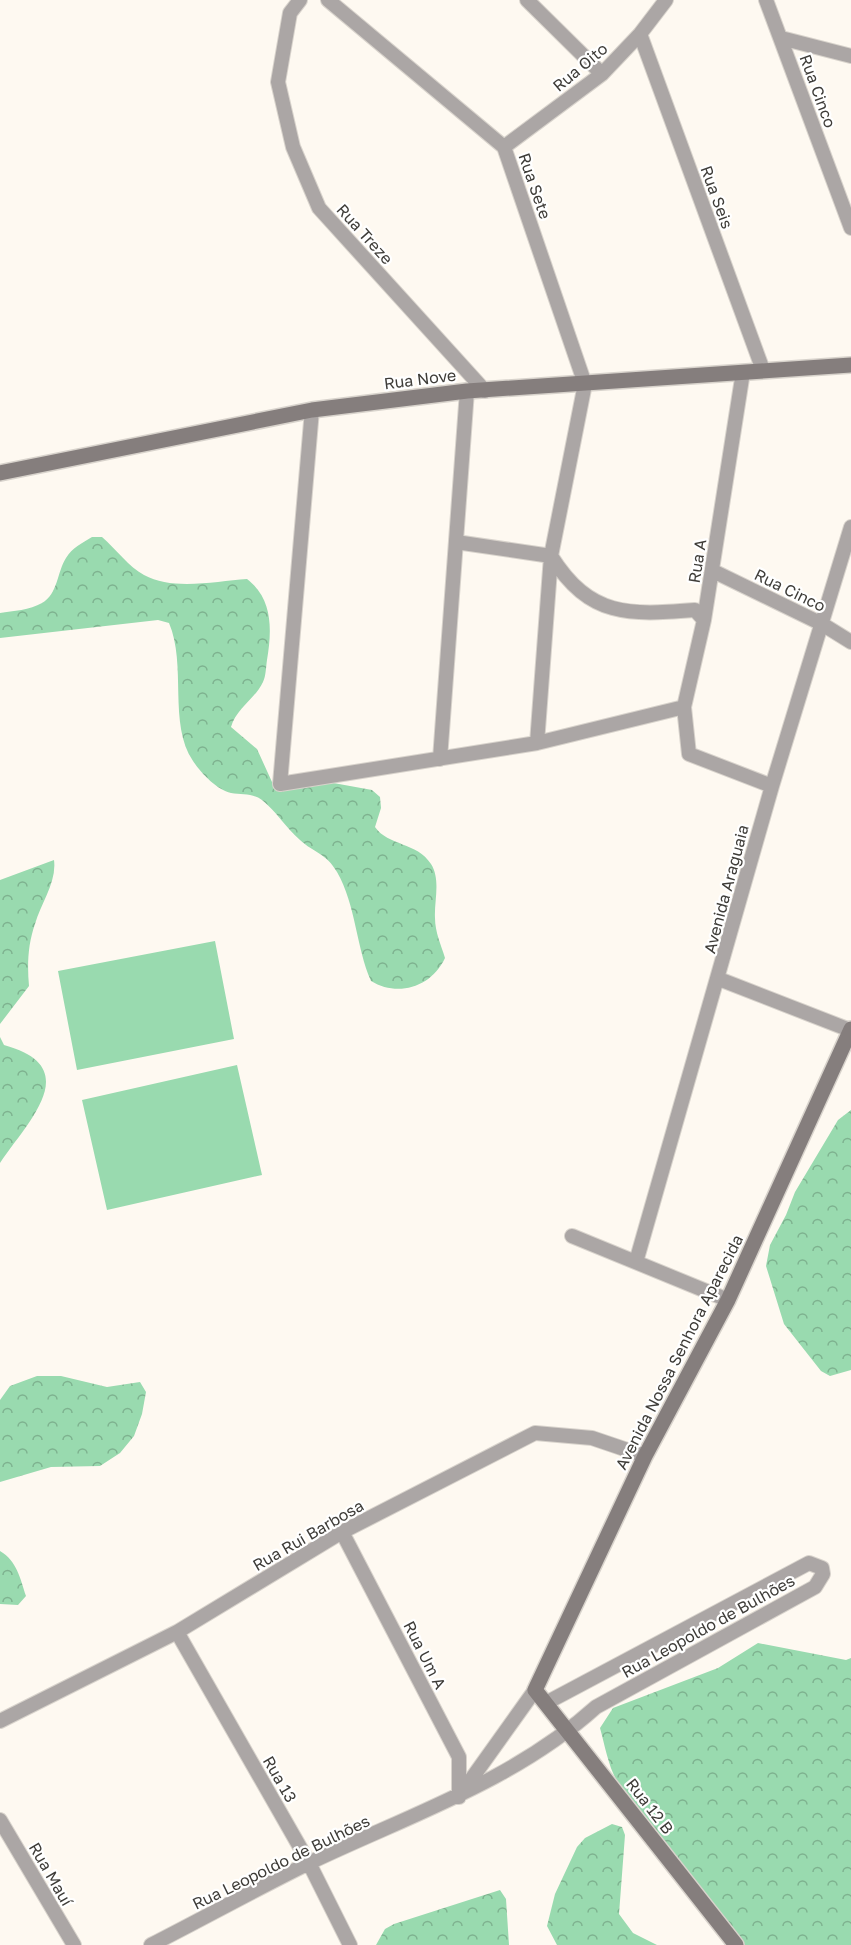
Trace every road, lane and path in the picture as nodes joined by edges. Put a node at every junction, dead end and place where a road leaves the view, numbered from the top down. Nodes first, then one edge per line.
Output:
1 (300, 0) edge
2 (328, 0) edge
3 (526, 0) edge
4 (666, 0) edge
5 (766, 0) edge
6 (640, 34) junction
7 (781, 38) junction
8 (851, 56) edge
9 (602, 74) junction
10 (504, 147) junction
11 (846, 202) edge
12 (851, 228) edge
13 (851, 364) edge
14 (764, 370) junction
15 (743, 372) junction
16 (585, 384) junction
17 (467, 391) junction
18 (485, 391) junction
19 (312, 410) junction
20 (0, 473) edge
21 (851, 527) edge
22 (456, 542) junction
23 (551, 556) junction
24 (713, 572) junction
25 (704, 620) junction
26 (822, 624) junction
27 (851, 642) edge
28 (684, 707) junction
29 (537, 743) junction
30 (440, 759) junction
31 (772, 786) junction
32 (718, 980) junction
33 (851, 1029) edge
34 (572, 1236) dead end
35 (636, 1262) junction
36 (728, 1300) junction
37 (645, 1456) junction
38 (342, 1532) junction
39 (177, 1632) junction
40 (535, 1690) junction
41 (546, 1703) junction
42 (0, 1721) edge
43 (569, 1731) junction
44 (459, 1797) junction
45 (0, 1820) edge
46 (309, 1863) junction
47 (74, 1945) edge
48 (151, 1945) edge
49 (350, 1945) edge
50 (736, 1945) edge

1 - 18 street, Rua Treze
2 - 10 street, Rua Sete
3 - 9 street
4 - 6 street, Rua Oito
5 - 7 street, Rua Cinco
6 - 9 street, Rua Oito
6 - 14 street, Rua Seis
7 - 8 street
7 - 11 street, Rua Cinco
9 - 10 street, Rua Oito
10 - 16 street, Rua Sete
11 - 12 street, Rua Cinco
13 - 14 street, Rua Nove
14 - 15 street, Rua Nove
15 - 16 street, Rua Nove
15 - 24 street, Rua A
16 - 18 street, Rua Nove
16 - 23 street
17 - 18 street, Rua Nove
17 - 19 street, Rua Nove
17 - 22 street
19 - 20 street, Rua Nove
19 - 30 street
21 - 26 street, Avenida Araguaia
22 - 23 street
22 - 30 street
23 - 25 street
23 - 29 street
24 - 25 street, Rua A
24 - 26 street, Rua Cinco
25 - 28 street, Rua A
26 - 27 street, Rua Cinco
26 - 31 street, Avenida Araguaia
28 - 29 street
28 - 31 street, Rua A
29 - 30 street
31 - 32 street, Avenida Araguaia
32 - 33 street
32 - 35 street, Avenida Araguaia
33 - 36 street, Avenida Nossa Senhora Aparecida
34 - 35 street
35 - 36 street
36 - 37 street, Avenida Nossa Senhora Aparecida
37 - 38 street, Rua Rui Barbosa
37 - 40 street, Avenida Nossa Senhora Aparecida
38 - 39 street, Rua Rui Barbosa
38 - 44 street, Rua Um A
39 - 42 street, Rua Rui Barbosa
39 - 46 street, Rua 13
40 - 41 street, Rua 12 B
40 - 44 street
41 - 43 street, Rua 12 B
41 - 43 street, Rua Leopoldo de Bulhões
43 - 44 street, Rua Leopoldo de Bulhões
43 - 50 street, Rua 12 B
44 - 46 street, Rua Leopoldo de Bulhões
45 - 47 street, Rua Mauí
46 - 48 street, Rua Leopoldo de Bulhões
46 - 49 street, Rua 13

